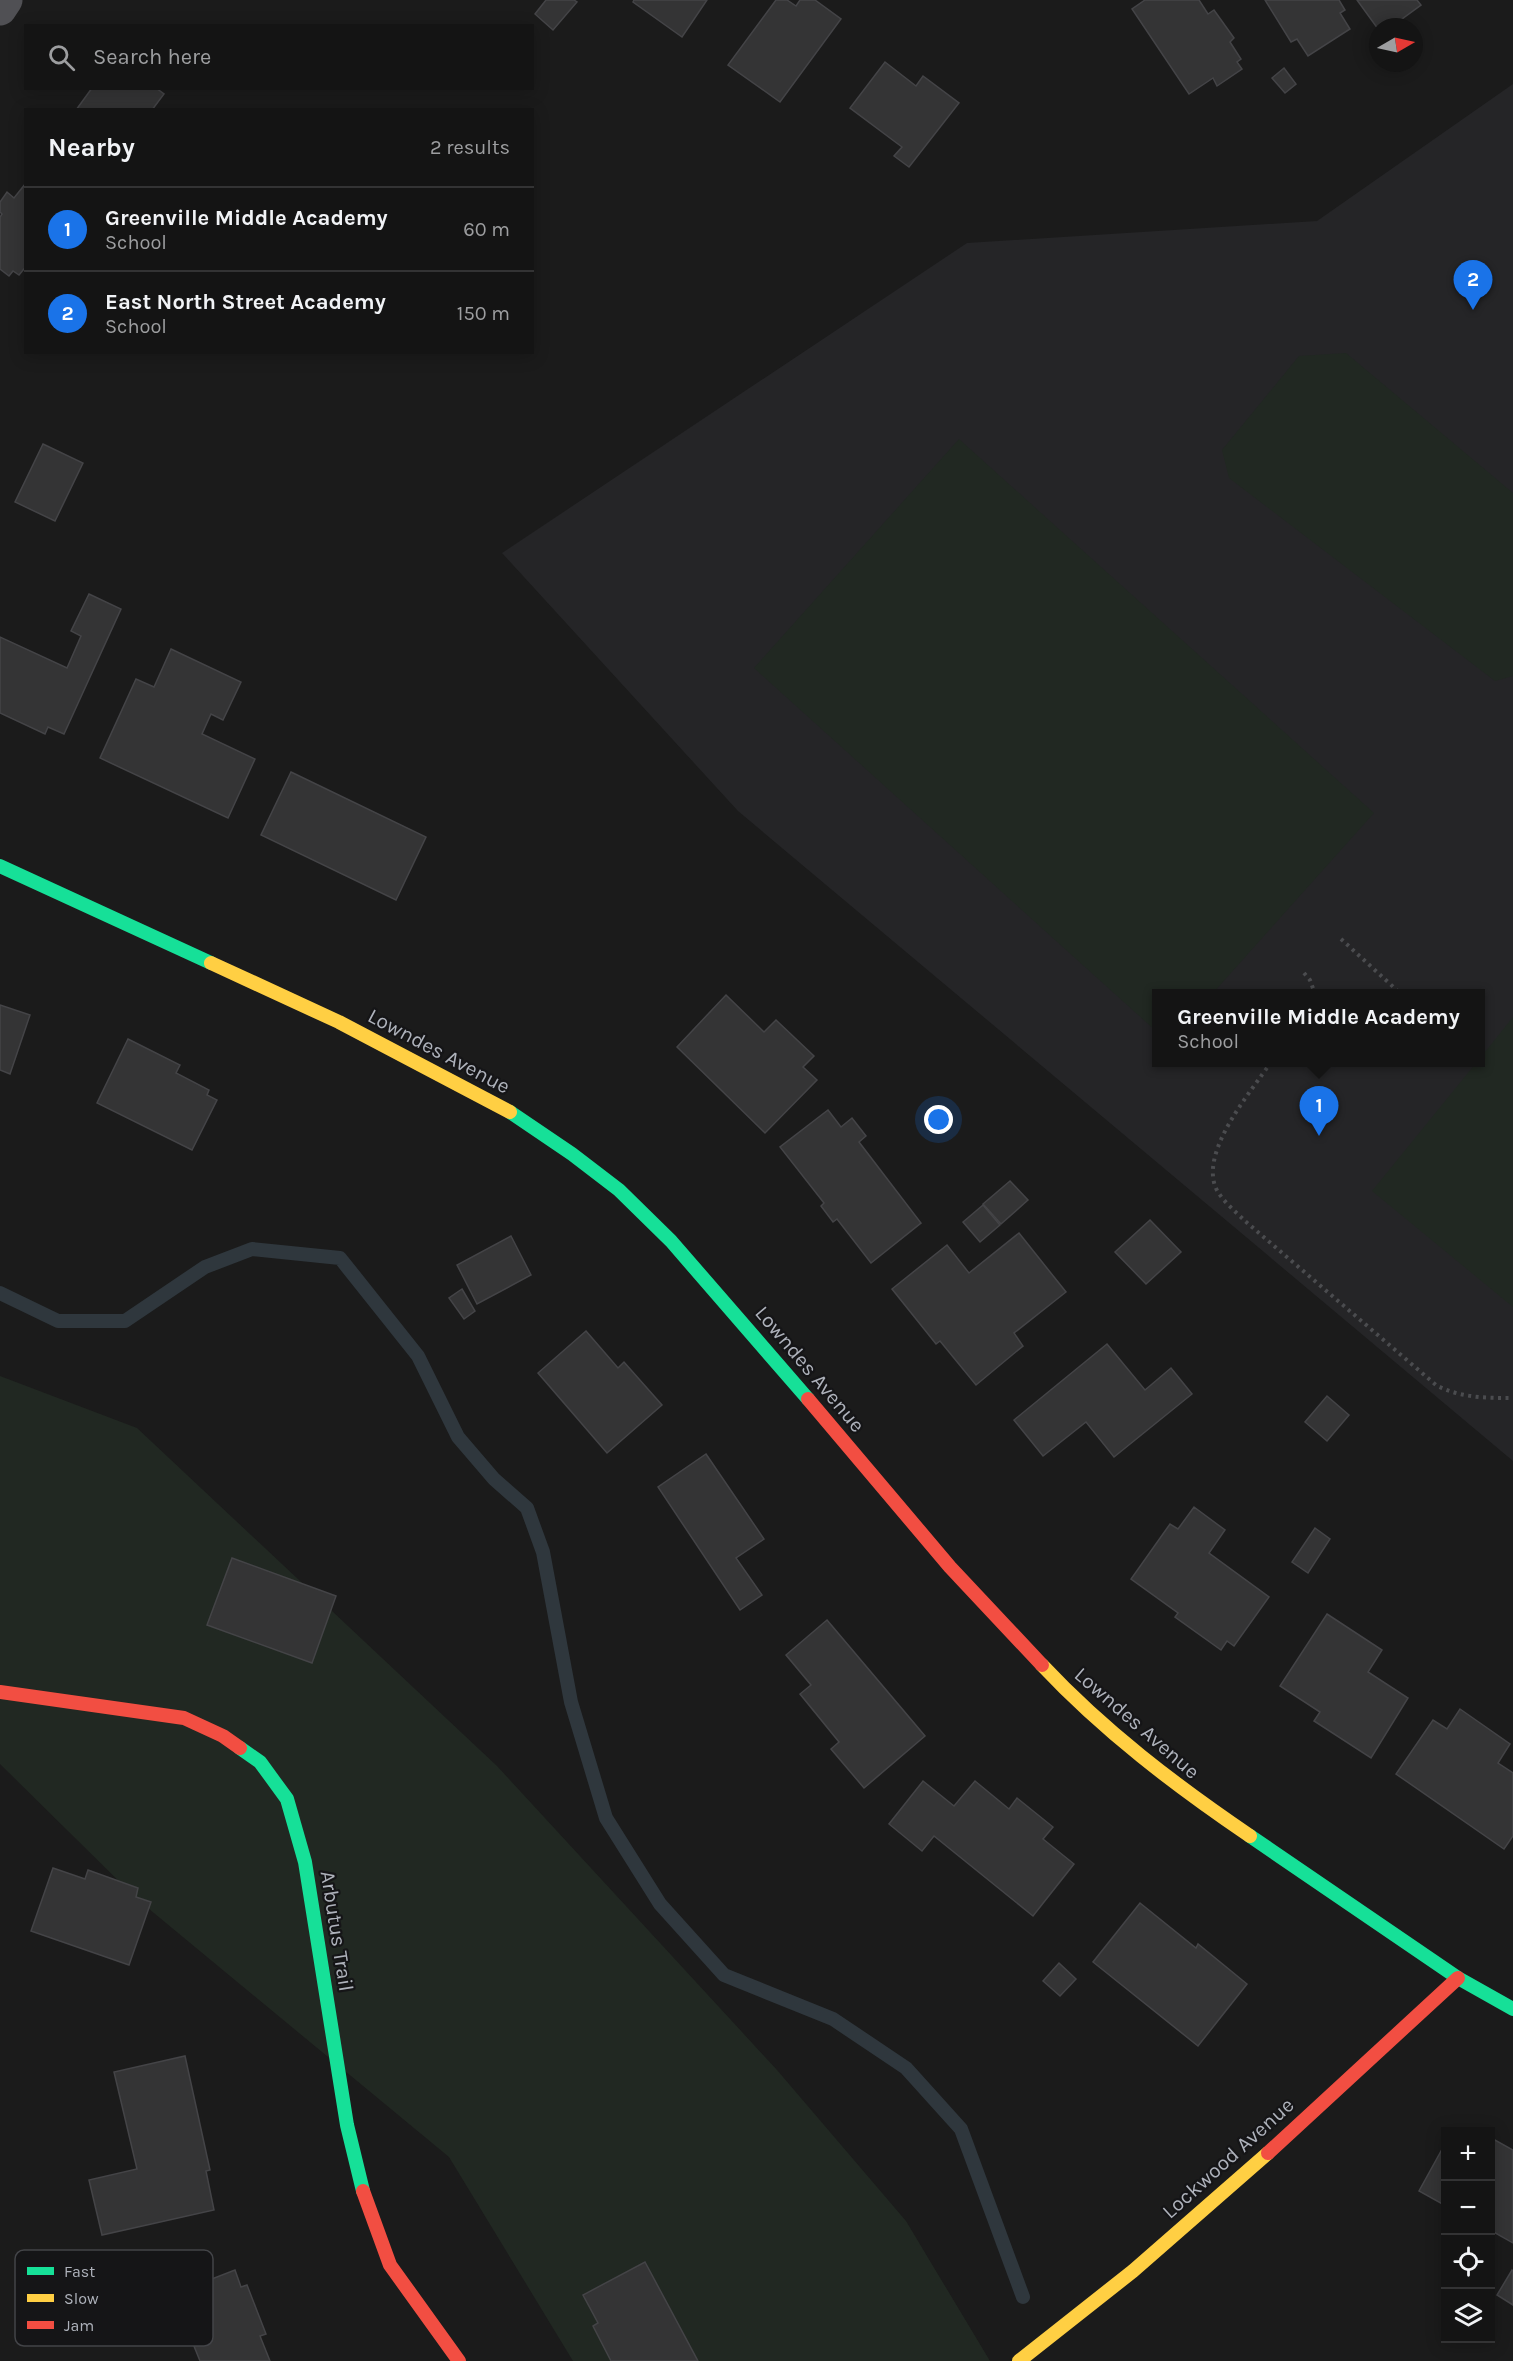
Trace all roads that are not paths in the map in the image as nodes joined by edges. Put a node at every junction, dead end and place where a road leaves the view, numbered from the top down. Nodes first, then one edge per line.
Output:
1 (6, 0) edge
2 (0, 9) edge
3 (0, 866) edge
4 (0, 1692) edge
5 (1458, 1978) junction
6 (1513, 2010) edge
7 (459, 2361) edge
8 (1019, 2361) edge

1 - 2 street
3 - 5 street, Lowndes Avenue
4 - 7 street, Arbutus Trail
5 - 6 street, Lowndes Avenue
5 - 8 street, Lockwood Avenue

